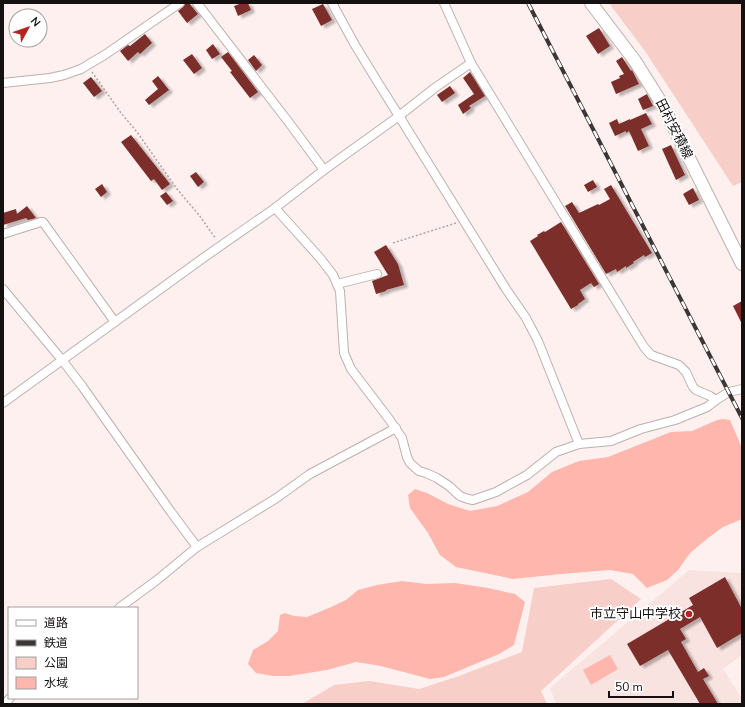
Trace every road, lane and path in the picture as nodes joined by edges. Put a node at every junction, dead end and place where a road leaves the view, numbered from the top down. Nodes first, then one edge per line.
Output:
1 (180, 3) edge
2 (197, 3) edge
3 (332, 3) edge
4 (444, 3) edge
5 (591, 3) edge
6 (471, 63) junction
7 (88, 68) dead end
8 (3, 83) edge
9 (399, 116) junction
10 (324, 170) junction
11 (275, 208) junction
12 (464, 221) junction
13 (3, 234) edge
14 (393, 243) dead end
15 (221, 246) junction
16 (742, 264) edge
17 (377, 274) dead end
18 (337, 284) junction
19 (3, 289) edge
20 (115, 322) junction
21 (62, 360) junction
22 (742, 389) edge
23 (716, 400) junction
24 (3, 403) edge
25 (396, 428) junction
26 (579, 444) junction
27 (197, 547) junction
28 (120, 607) edge

1 - 8 street
2 - 10 street
3 - 9 street
4 - 6 street
5 - 16 main road, 田村安積線
6 - 9 street
6 - 23 street
7 - 15 path
9 - 10 street
9 - 12 street
10 - 11 street
11 - 15 street
11 - 18 street
12 - 14 path
12 - 26 street
13 - 20 street
15 - 20 street
17 - 18 street
18 - 25 street
19 - 21 street
20 - 21 street
21 - 24 street
21 - 27 street
22 - 23 street
23 - 26 street
25 - 26 street
25 - 27 street
27 - 28 street

